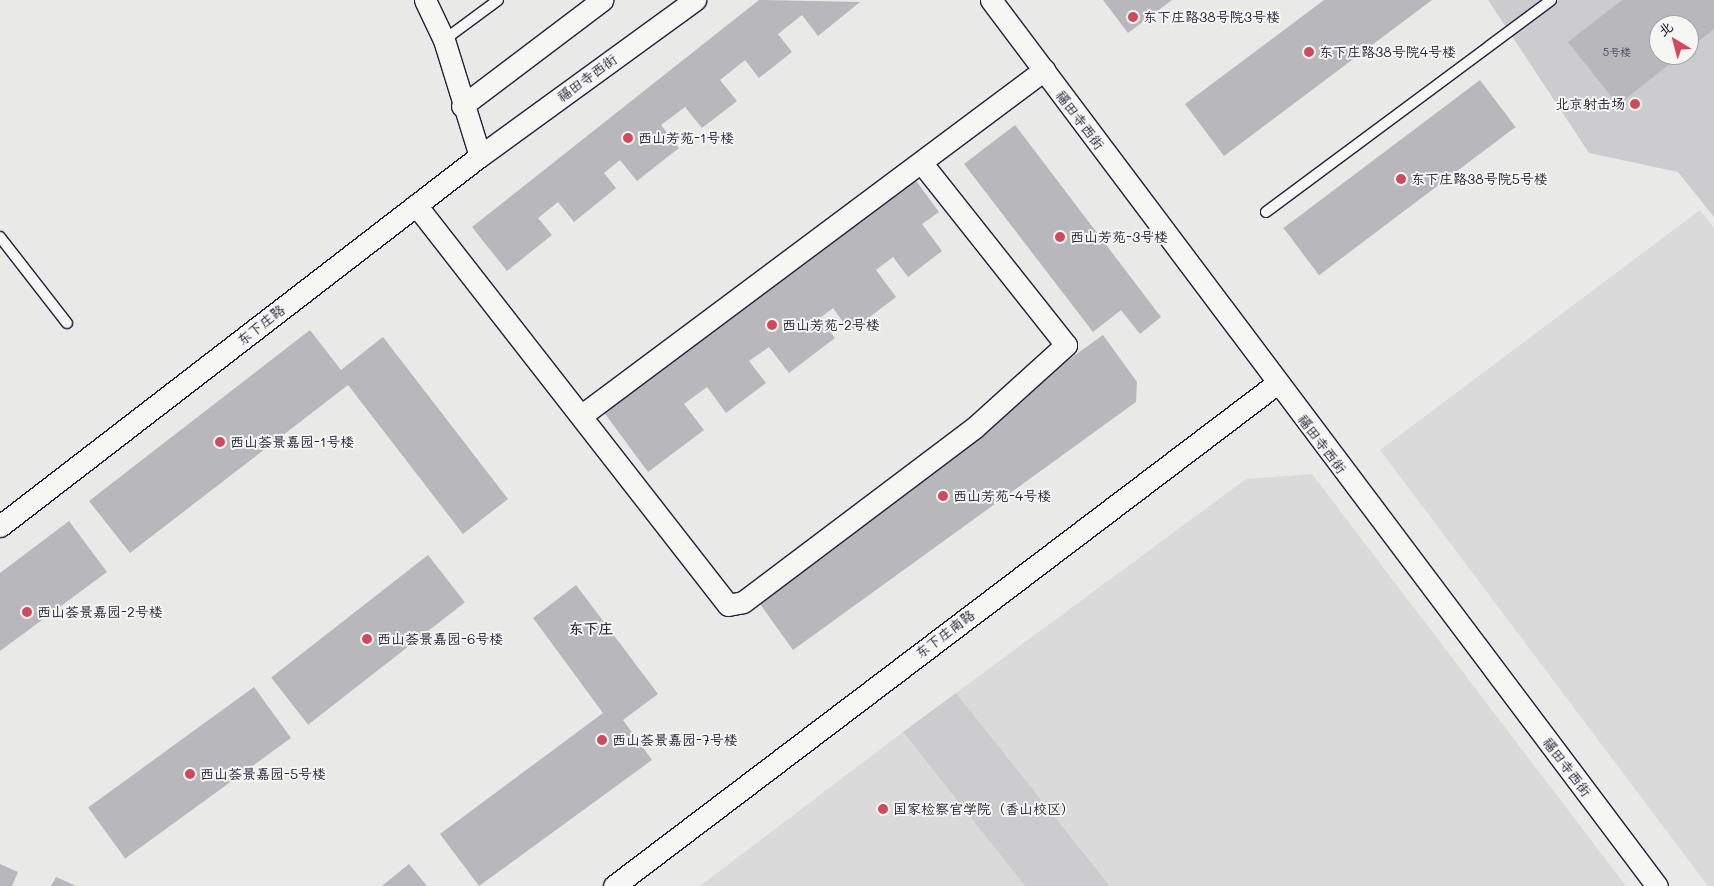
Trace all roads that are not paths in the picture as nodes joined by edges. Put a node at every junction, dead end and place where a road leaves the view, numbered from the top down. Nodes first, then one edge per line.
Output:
1 (425, 0) edge
2 (498, 0) edge
3 (602, 0) edge
4 (695, 0) edge
5 (991, 0) edge
6 (1551, 0) edge
7 (444, 40) junction
8 (1044, 70) junction
9 (462, 106) junction
10 (480, 156) junction
11 (921, 162) junction
12 (416, 205) junction
13 (1266, 212) dead end
14 (0, 237) edge
15 (66, 323) dead end
16 (1276, 384) junction
17 (582, 415) junction
18 (0, 526) edge
19 (614, 886) edge
20 (1657, 886) edge

1 - 7 street
2 - 7 lane
3 - 9 street
4 - 10 street, 福田寺西街
5 - 8 street, 福田寺西街
6 - 13 lane
7 - 9 street
8 - 11 street
8 - 16 street, 福田寺西街
9 - 10 street
10 - 12 street, 东下庄路
11 - 17 street
11 - 17 street
12 - 17 street
12 - 18 street, 东下庄路
14 - 15 lane
16 - 19 street, 东下庄南路
16 - 20 street, 福田寺西街

